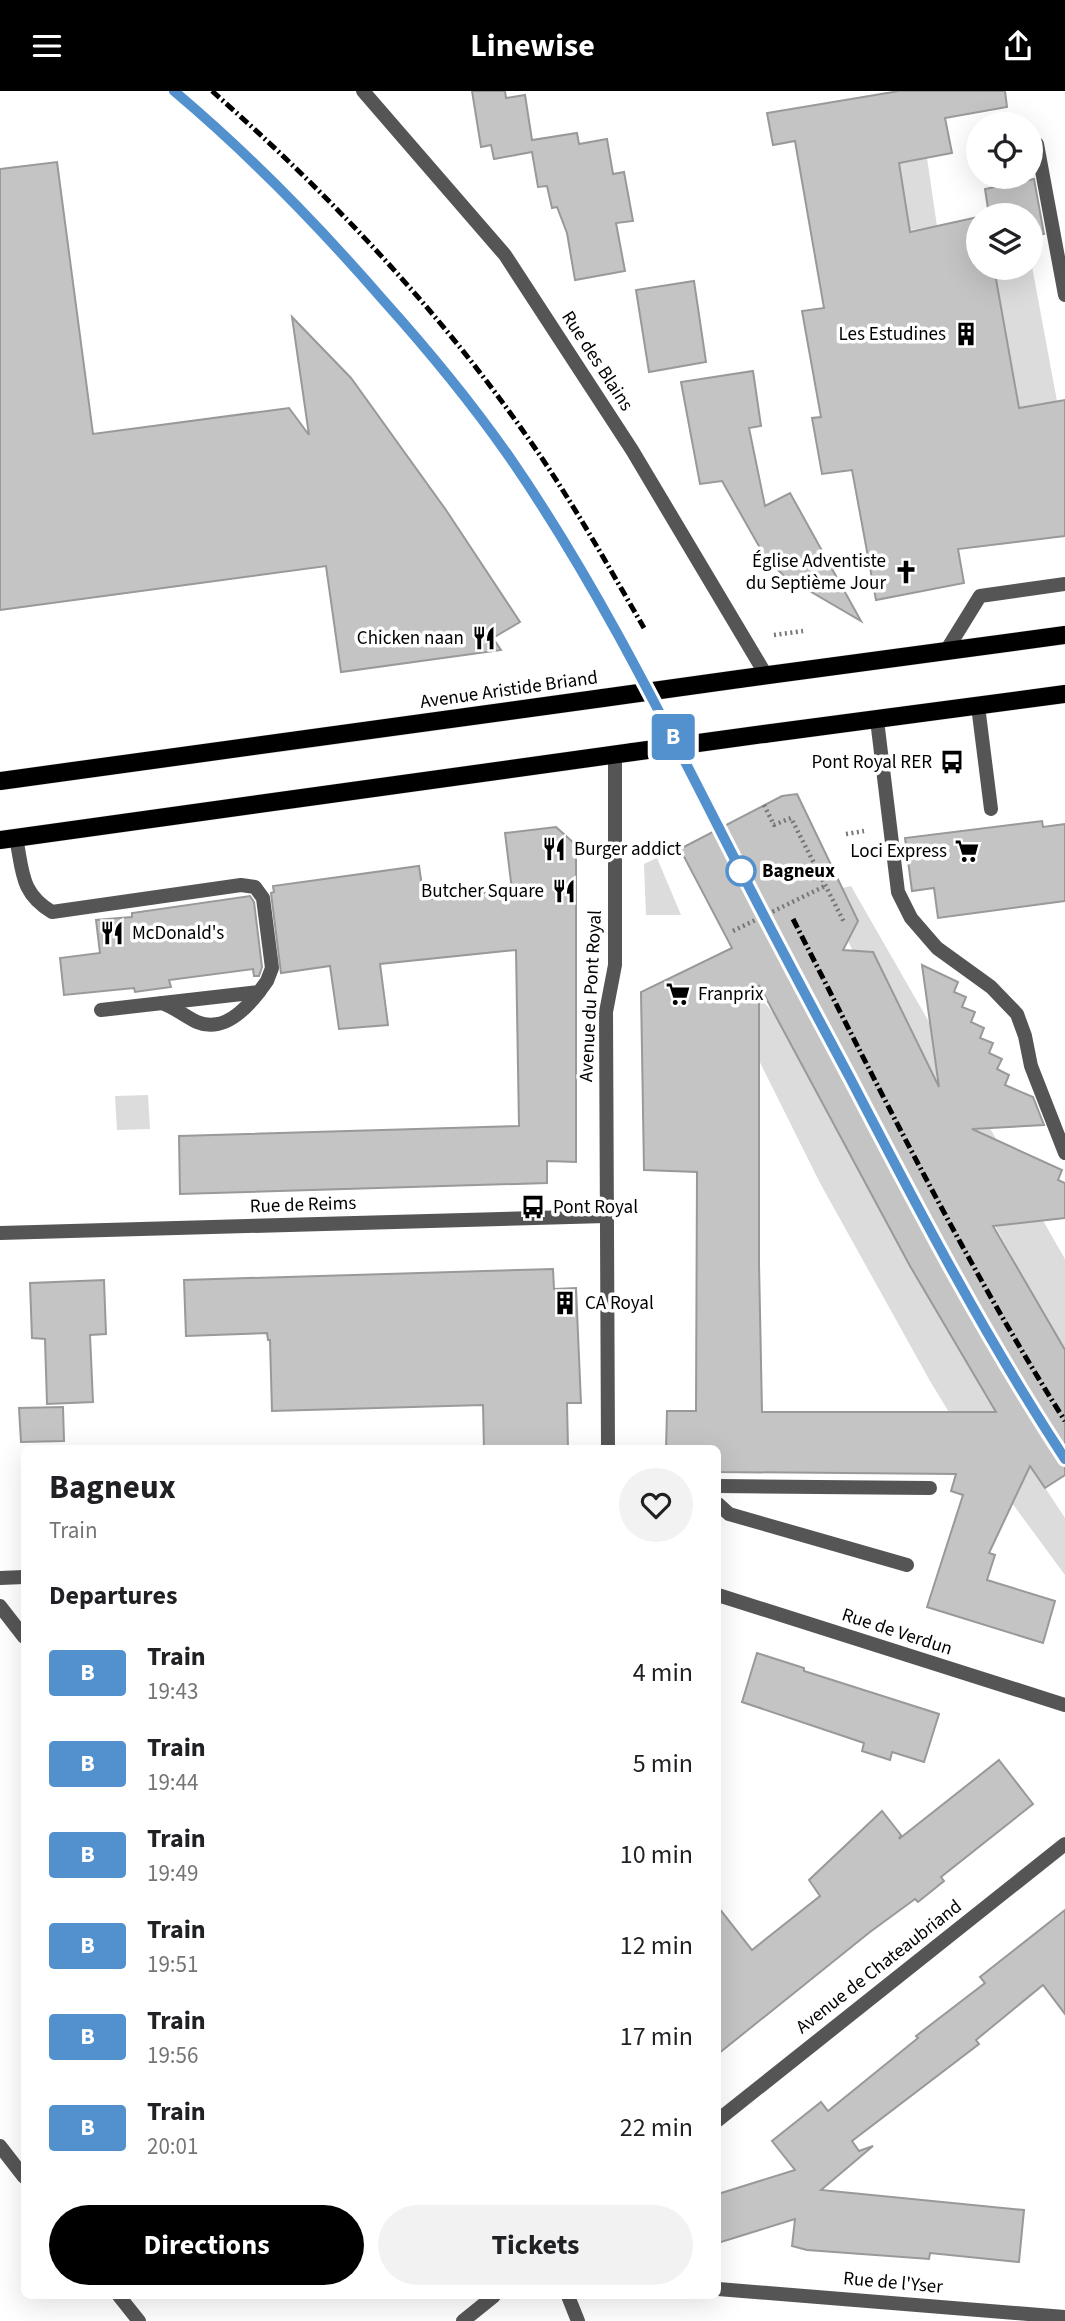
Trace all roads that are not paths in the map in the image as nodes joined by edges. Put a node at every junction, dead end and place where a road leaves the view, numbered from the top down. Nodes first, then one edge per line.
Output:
1 (363, 91) edge
2 (1043, 176) edge
3 (1065, 295) edge
4 (1065, 584) edge
5 (1065, 635) edge
6 (946, 651) junction
7 (766, 675) junction
8 (1065, 694) edge
9 (978, 706) junction
10 (877, 720) junction
11 (624, 753) junction
12 (0, 781) edge
13 (991, 809) dead end
14 (8, 839) edge
15 (259, 992) junction
16 (160, 1002) junction
17 (101, 1010) dead end
18 (1065, 1153) edge
19 (606, 1216) junction
20 (0, 1233) edge
21 (608, 1445) edge
22 (721, 1486) edge
23 (930, 1488) dead end
24 (721, 1507) edge
25 (907, 1565) dead end
26 (21, 1577) edge
27 (0, 1578) edge
28 (721, 1596) edge
29 (0, 1606) edge
30 (21, 1633) edge
31 (1065, 1705) edge
32 (1065, 1844) edge
33 (721, 2118) edge
34 (0, 2146) edge
35 (21, 2173) edge
36 (721, 2289) edge
37 (121, 2299) edge
38 (490, 2299) edge
39 (569, 2299) edge
40 (1065, 2316) edge
41 (139, 2321) edge
42 (463, 2321) edge
43 (578, 2321) edge

1 - 7 street, Rue des Blains
2 - 3 street
4 - 6 street
5 - 6 main road, Avenue Aristide Briand
6 - 7 main road, Avenue Aristide Briand
7 - 12 main road, Avenue Aristide Briand, bridge
8 - 9 main road
9 - 10 main road
9 - 13 street
10 - 11 main road, bridge
10 - 18 street
11 - 14 main road
11 - 19 street, Avenue du Pont Royal
14 - 15 street
15 - 16 street
15 - 16 street
16 - 17 street
19 - 20 street, Rue de Reims
19 - 21 street, Avenue du Pont Royal
22 - 23 street
24 - 25 street
26 - 27 street
28 - 31 street, Rue de Verdun
29 - 30 street
32 - 33 street, Avenue de Chateaubriand
34 - 35 street
36 - 40 street, Rue de l'Yser
37 - 41 street
38 - 42 street
39 - 43 street

